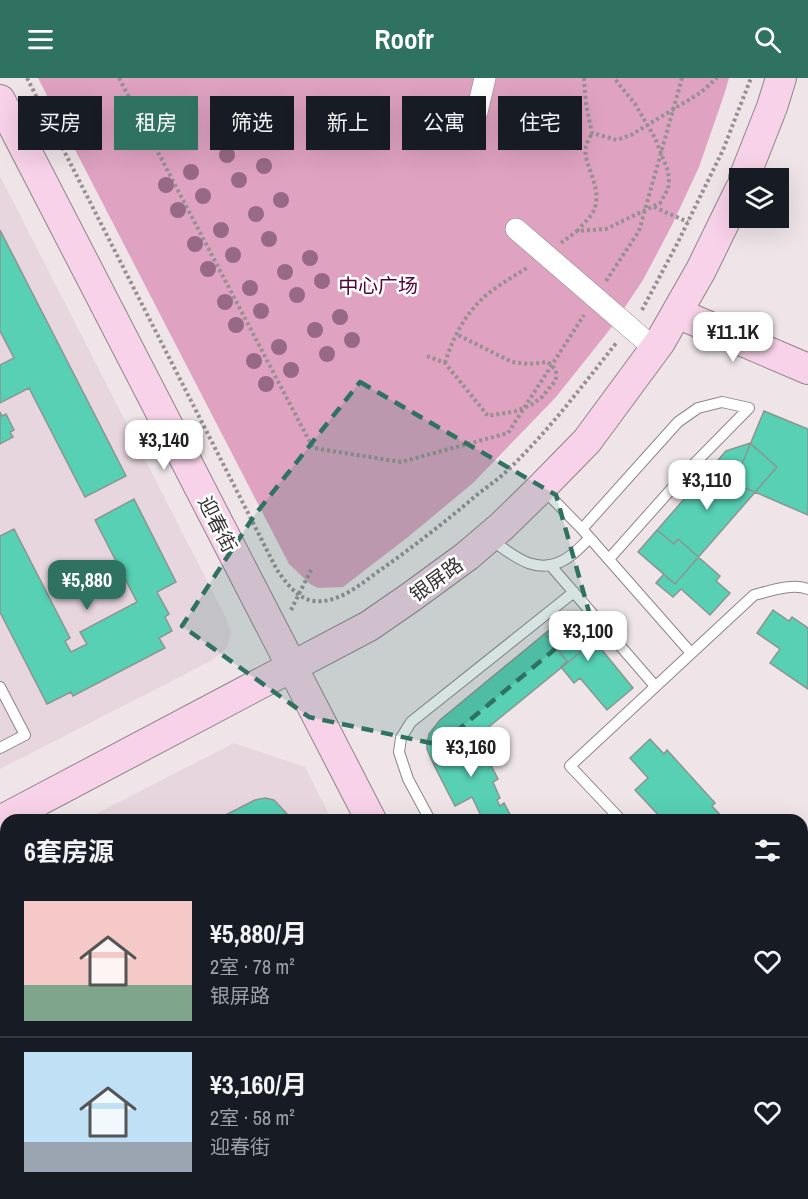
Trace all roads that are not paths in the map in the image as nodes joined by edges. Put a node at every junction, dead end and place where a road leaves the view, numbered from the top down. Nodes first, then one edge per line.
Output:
1 (485, 78) edge
2 (781, 78) edge
3 (481, 96) edge
4 (0, 100) edge
5 (748, 168) edge
6 (729, 213) edge
7 (516, 229) dead end
8 (677, 313) junction
9 (655, 349) junction
10 (808, 369) edge
11 (542, 488) junction
12 (582, 529) junction
13 (488, 538) junction
14 (590, 538) junction
15 (609, 559) junction
16 (551, 566) junction
17 (808, 589) edge
18 (574, 592) junction
19 (691, 653) junction
20 (291, 668) junction
21 (655, 686) junction
22 (0, 687) edge
23 (0, 748) edge
24 (13, 814) edge
25 (367, 814) edge
26 (427, 814) edge
27 (615, 814) edge

1 - 3 street
2 - 5 street
4 - 20 street, 迎春街
6 - 8 street, 银屏路
7 - 9 street
8 - 9 street, 银屏路
8 - 10 street
9 - 11 street, 银屏路
11 - 12 lane
11 - 13 street, 银屏路
12 - 14 lane
12 - 15 lane
13 - 16 lane
13 - 20 street, 银屏路
14 - 15 lane
14 - 16 lane
15 - 19 lane
16 - 18 lane
17 - 19 lane
18 - 21 lane
18 - 26 lane
19 - 21 lane
20 - 24 street, 银屏路
20 - 25 street, 迎春街
21 - 27 lane
22 - 23 lane

